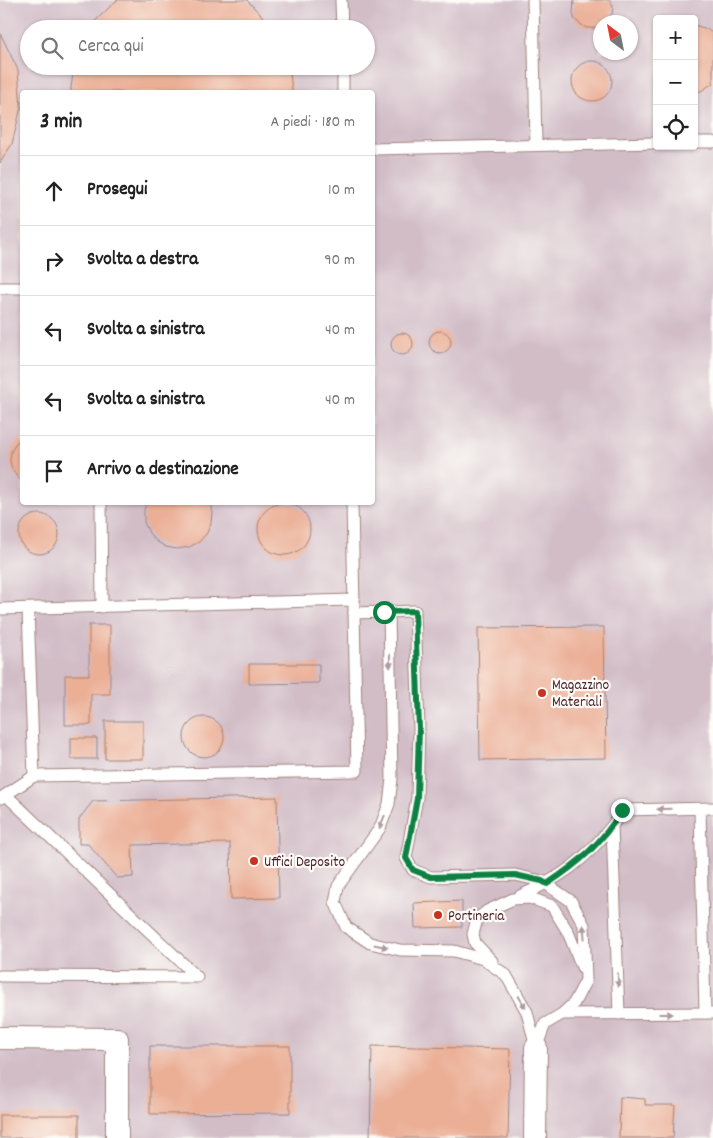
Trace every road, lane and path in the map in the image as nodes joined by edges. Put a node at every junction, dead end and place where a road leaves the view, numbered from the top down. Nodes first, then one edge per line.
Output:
1 (341, 0) edge
2 (533, 0) edge
3 (342, 20) edge
4 (343, 75) edge
5 (343, 90) edge
6 (698, 142) edge
7 (713, 142) edge
8 (653, 143) edge
9 (536, 145) junction
10 (375, 149) edge
11 (0, 288) edge
12 (20, 288) edge
13 (100, 505) edge
14 (352, 505) edge
15 (354, 600) junction
16 (102, 607) junction
17 (0, 609) edge
18 (28, 609) junction
19 (388, 612) junction
20 (354, 613) junction
21 (34, 776) junction
22 (3, 797) edge
23 (700, 808) junction
24 (713, 808) edge
25 (612, 826) junction
26 (547, 884) junction
27 (513, 899) junction
28 (506, 975) junction
29 (0, 976) edge
30 (586, 980) junction
31 (709, 1013) edge
32 (562, 1014) junction
33 (619, 1014) junction
34 (0, 1038) edge
35 (536, 1048) junction
36 (118, 1138) edge
37 (535, 1138) edge

1 - 3 lane
2 - 9 lane
4 - 5 lane
6 - 7 lane
8 - 9 lane
9 - 10 lane
11 - 12 lane
13 - 16 lane
14 - 15 lane
15 - 16 lane
15 - 20 lane
16 - 18 lane
17 - 18 lane
18 - 21 lane
19 - 20 lane
19 - 26 lane
19 -> 28 lane
20 - 21 lane
21 - 22 lane
22 - 29 lane
23 - 24 lane
23 -> 25 lane
23 - 31 lane
25 - 26 lane
25 -> 33 lane
26 - 27 lane
30 -> 26 lane
27 - 28 lane
27 - 30 lane
28 -> 35 lane
30 - 32 lane
33 -> 31 lane
32 - 33 lane
32 - 35 lane
34 - 36 street
35 - 37 street

